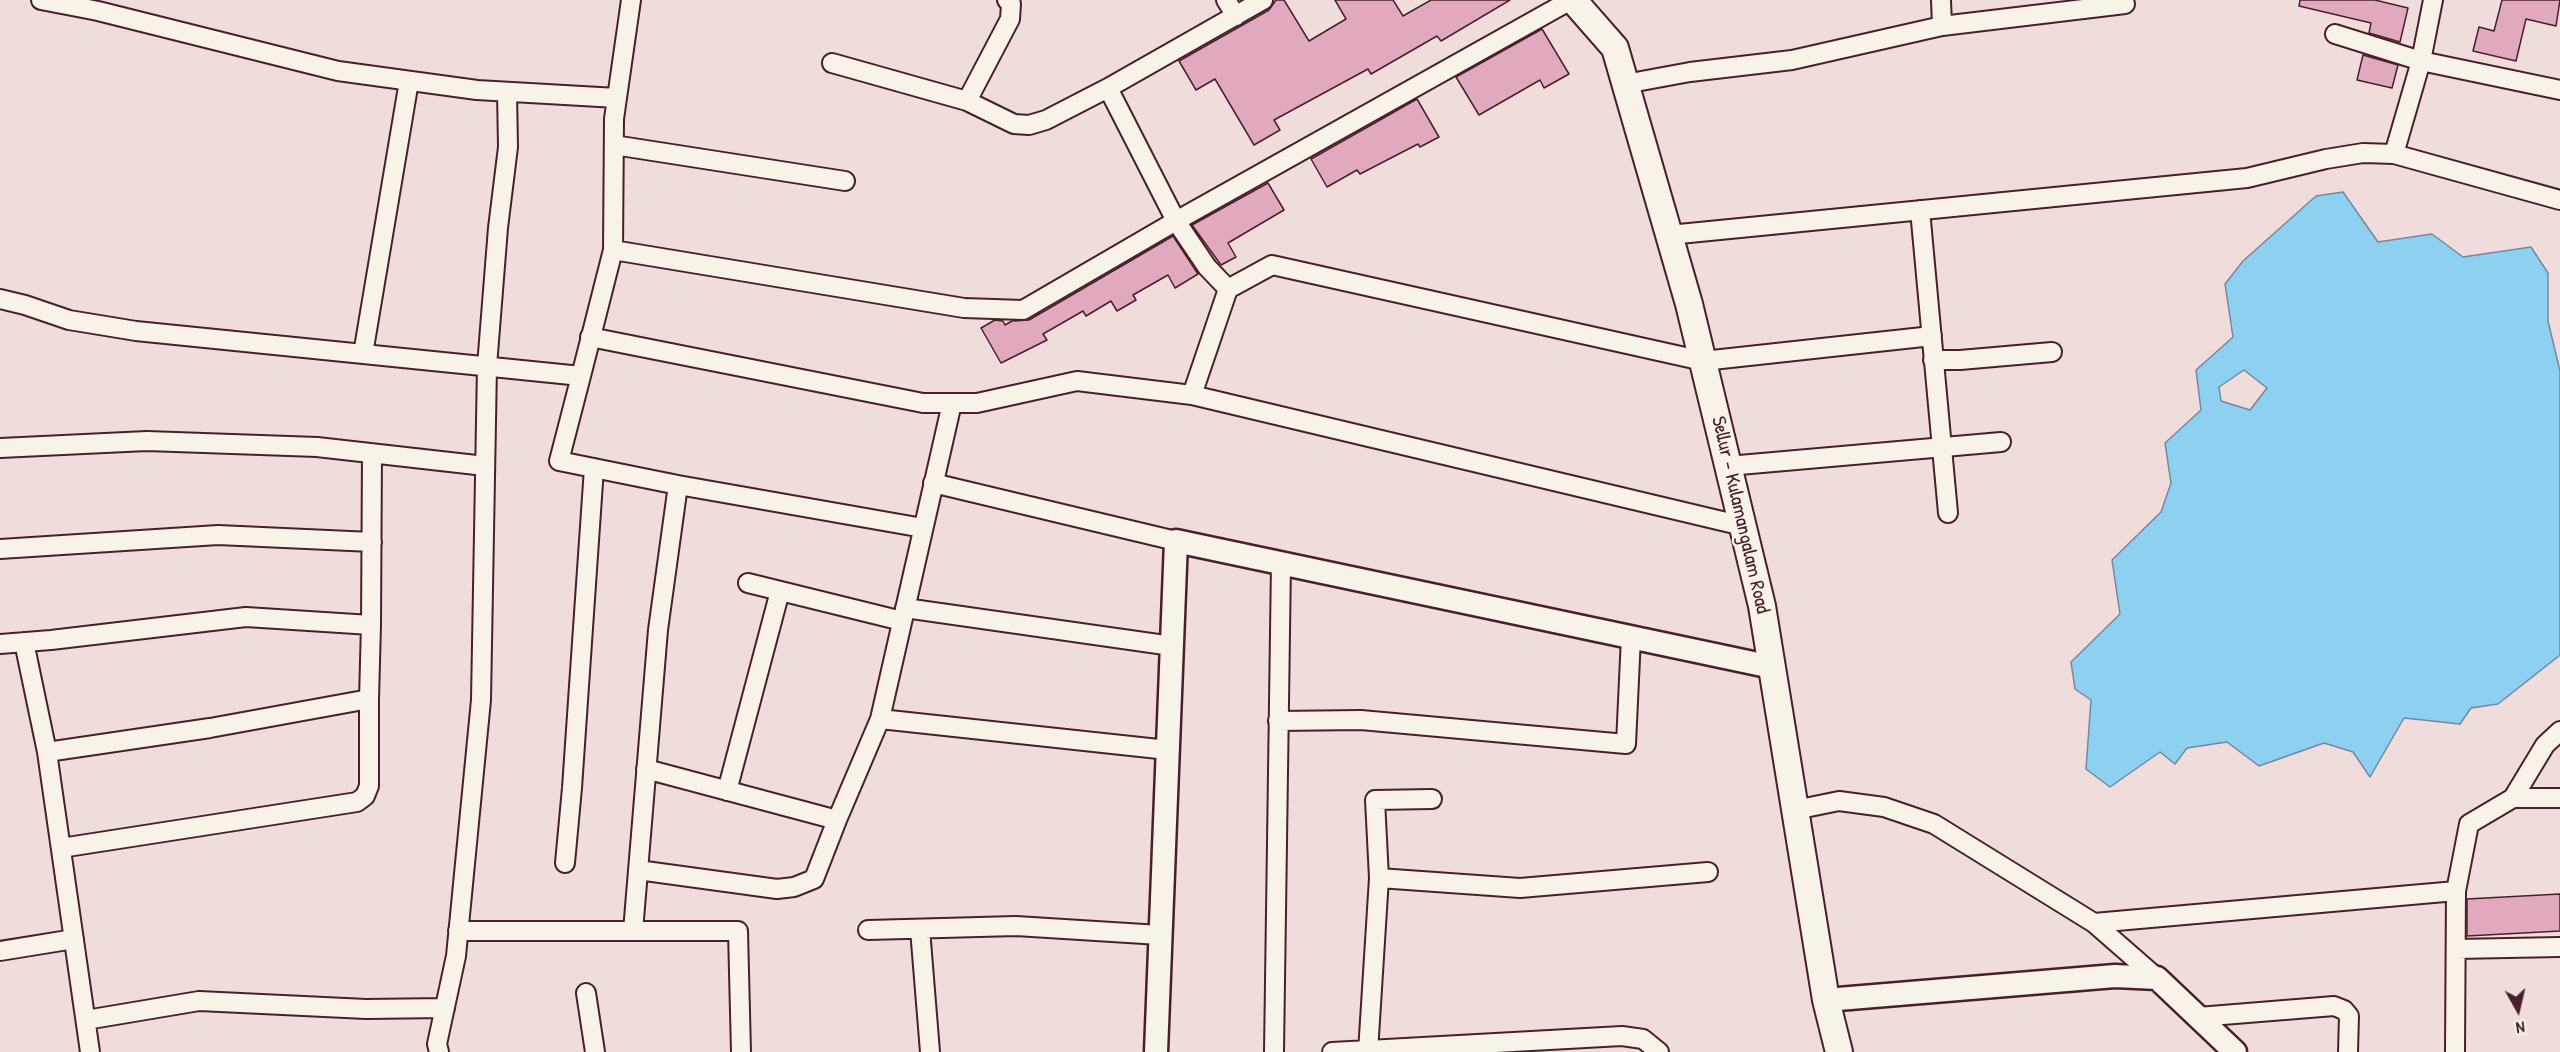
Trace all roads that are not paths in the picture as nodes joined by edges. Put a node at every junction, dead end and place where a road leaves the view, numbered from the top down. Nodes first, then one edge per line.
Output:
1 (41, 0) edge
2 (631, 0) edge
3 (1007, 0) edge
4 (1226, 0) edge
5 (1263, 0) edge
6 (1572, 0) edge
7 (1941, 0) edge
8 (2433, 0) edge
9 (2125, 4) dead end
10 (1236, 16) junction
11 (1942, 26) junction
12 (2335, 34) dead end
13 (2421, 61) junction
14 (832, 63) dead end
15 (409, 81) junction
16 (1625, 84) junction
17 (1108, 88) junction
18 (2560, 90) edge
19 (507, 92) junction
20 (617, 99) junction
21 (967, 101) junction
22 (614, 145) junction
23 (2394, 154) junction
24 (845, 181) dead end
25 (2560, 200) edge
26 (1920, 210) junction
27 (1176, 221) junction
28 (1669, 235) junction
29 (613, 250) junction
30 (1228, 289) junction
31 (0, 299) edge
32 (1932, 336) junction
33 (590, 337) junction
34 (2052, 352) dead end
35 (363, 354) junction
36 (1934, 360) junction
37 (1703, 362) junction
38 (487, 366) junction
39 (581, 376) junction
40 (1192, 395) junction
41 (952, 403) junction
42 (2001, 442) dead end
43 (1942, 446) junction
44 (0, 448) edge
45 (372, 453) junction
46 (485, 466) junction
47 (1728, 466) junction
48 (594, 468) junction
49 (933, 483) junction
50 (678, 485) junction
51 (1948, 513) dead end
52 (1743, 526) junction
53 (923, 528) junction
54 (1176, 541) junction
55 (372, 542) junction
56 (0, 549) edge
57 (1281, 563) junction
58 (748, 583) dead end
59 (780, 591) junction
60 (903, 614) junction
61 (371, 625) junction
62 (1631, 637) junction
63 (24, 642) junction
64 (0, 644) edge
65 (1172, 646) junction
66 (1772, 667) junction
67 (369, 699) junction
68 (880, 719) junction
69 (1278, 722) junction
70 (2560, 731) edge
71 (1168, 750) junction
72 (47, 752) junction
73 (646, 769) junction
74 (727, 791) junction
75 (2513, 798) junction
76 (2560, 798) edge
77 (1432, 799) dead end
78 (1795, 810) junction
79 (837, 820) junction
80 (61, 848) junction
81 (565, 863) dead end
82 (638, 870) junction
83 (1708, 872) dead end
84 (1379, 878) junction
85 (2456, 891) junction
86 (2094, 923) junction
87 (920, 929) junction
88 (868, 930) dead end
89 (633, 931) junction
90 (458, 932) junction
91 (1160, 935) junction
92 (74, 939) junction
93 (2560, 947) edge
94 (2456, 949) junction
95 (0, 951) edge
96 (2157, 978) junction
97 (586, 993) dead end
98 (1826, 1000) junction
99 (445, 1008) junction
100 (2198, 1017) junction
101 (86, 1020) junction
102 (1368, 1051) edge
103 (90, 1052) edge
104 (439, 1052) edge
105 (595, 1052) edge
106 (741, 1052) edge
107 (930, 1052) edge
108 (1156, 1052) edge
109 (1274, 1052) edge
110 (1332, 1052) edge
111 (1659, 1052) edge
112 (1839, 1052) edge
113 (2235, 1052) edge
114 (2348, 1052) edge
115 (2456, 1052) edge

1 - 15 street
2 - 20 street
3 - 21 street
4 - 10 street
5 - 10 street
6 - 16 main road, Sellur - Kulamangalam Road
6 - 27 street
7 - 11 street
8 - 13 street
9 - 11 street
10 - 17 street
11 - 16 street
12 - 13 street
13 - 18 street
13 - 23 street
14 - 21 street
15 - 19 street
15 - 35 street
16 - 28 main road, Sellur - Kulamangalam Road
17 - 21 street
17 - 27 street
19 - 20 street
19 - 38 street
20 - 22 street
22 - 24 street
22 - 29 street
23 - 25 street
23 - 26 street
26 - 28 street
26 - 32 street
27 - 29 street
27 - 30 street
28 - 37 main road, Sellur - Kulamangalam Road
29 - 33 street
30 - 37 street
30 - 40 street
31 - 35 street
32 - 36 street
32 - 37 street
33 - 39 street
33 - 41 street
34 - 36 street
35 - 38 street
36 - 43 street
37 - 47 main road, Sellur - Kulamangalam Road
38 - 39 street
38 - 46 street
39 - 48 street
40 - 41 street
40 - 52 street
41 - 49 street
42 - 43 street
43 - 47 street
43 - 51 street
44 - 45 street
45 - 46 street
45 - 55 street
46 - 90 street
47 - 52 main road, Sellur - Kulamangalam Road
48 - 50 street
48 - 81 street
49 - 53 street
49 - 54 street
50 - 53 street
50 - 73 street
52 - 66 main road, Sellur - Kulamangalam Road
53 - 60 street
54 - 57 street
54 - 65 street
55 - 56 street
55 - 61 street
57 - 62 street
57 - 69 street
58 - 59 street
59 - 60 street
59 - 74 street
60 - 65 street
60 - 68 street
61 - 63 street
61 - 67 street
62 - 66 street
62 - 69 street
63 - 64 street
63 - 72 street
65 - 71 street
66 - 78 main road, Sellur - Kulamangalam Road
67 - 72 street
67 - 80 street
68 - 71 street
68 - 79 street
69 - 109 street
70 - 75 street
71 - 91 street
72 - 80 street
73 - 74 street
73 - 82 street
74 - 79 street
75 - 76 street
75 - 85 street
77 - 84 street
78 - 86 street
78 - 98 main road, Sellur - Kulamangalam Road
79 - 82 street
80 - 92 street
82 - 89 street
83 - 84 street
84 - 102 street
85 - 86 street
85 - 94 street
86 - 96 street
87 - 88 street
87 - 91 street
87 - 107 street
89 - 90 street
89 - 106 street
90 - 99 street
91 - 108 street
92 - 95 street
92 - 101 street
93 - 94 street
94 - 115 street
96 - 98 street
96 - 100 street
97 - 105 street
98 - 112 main road, Sellur - Kulamangalam Road
99 - 101 street
99 - 104 street
100 - 113 street
100 - 114 street
101 - 103 street
102 - 110 street
102 - 111 street

